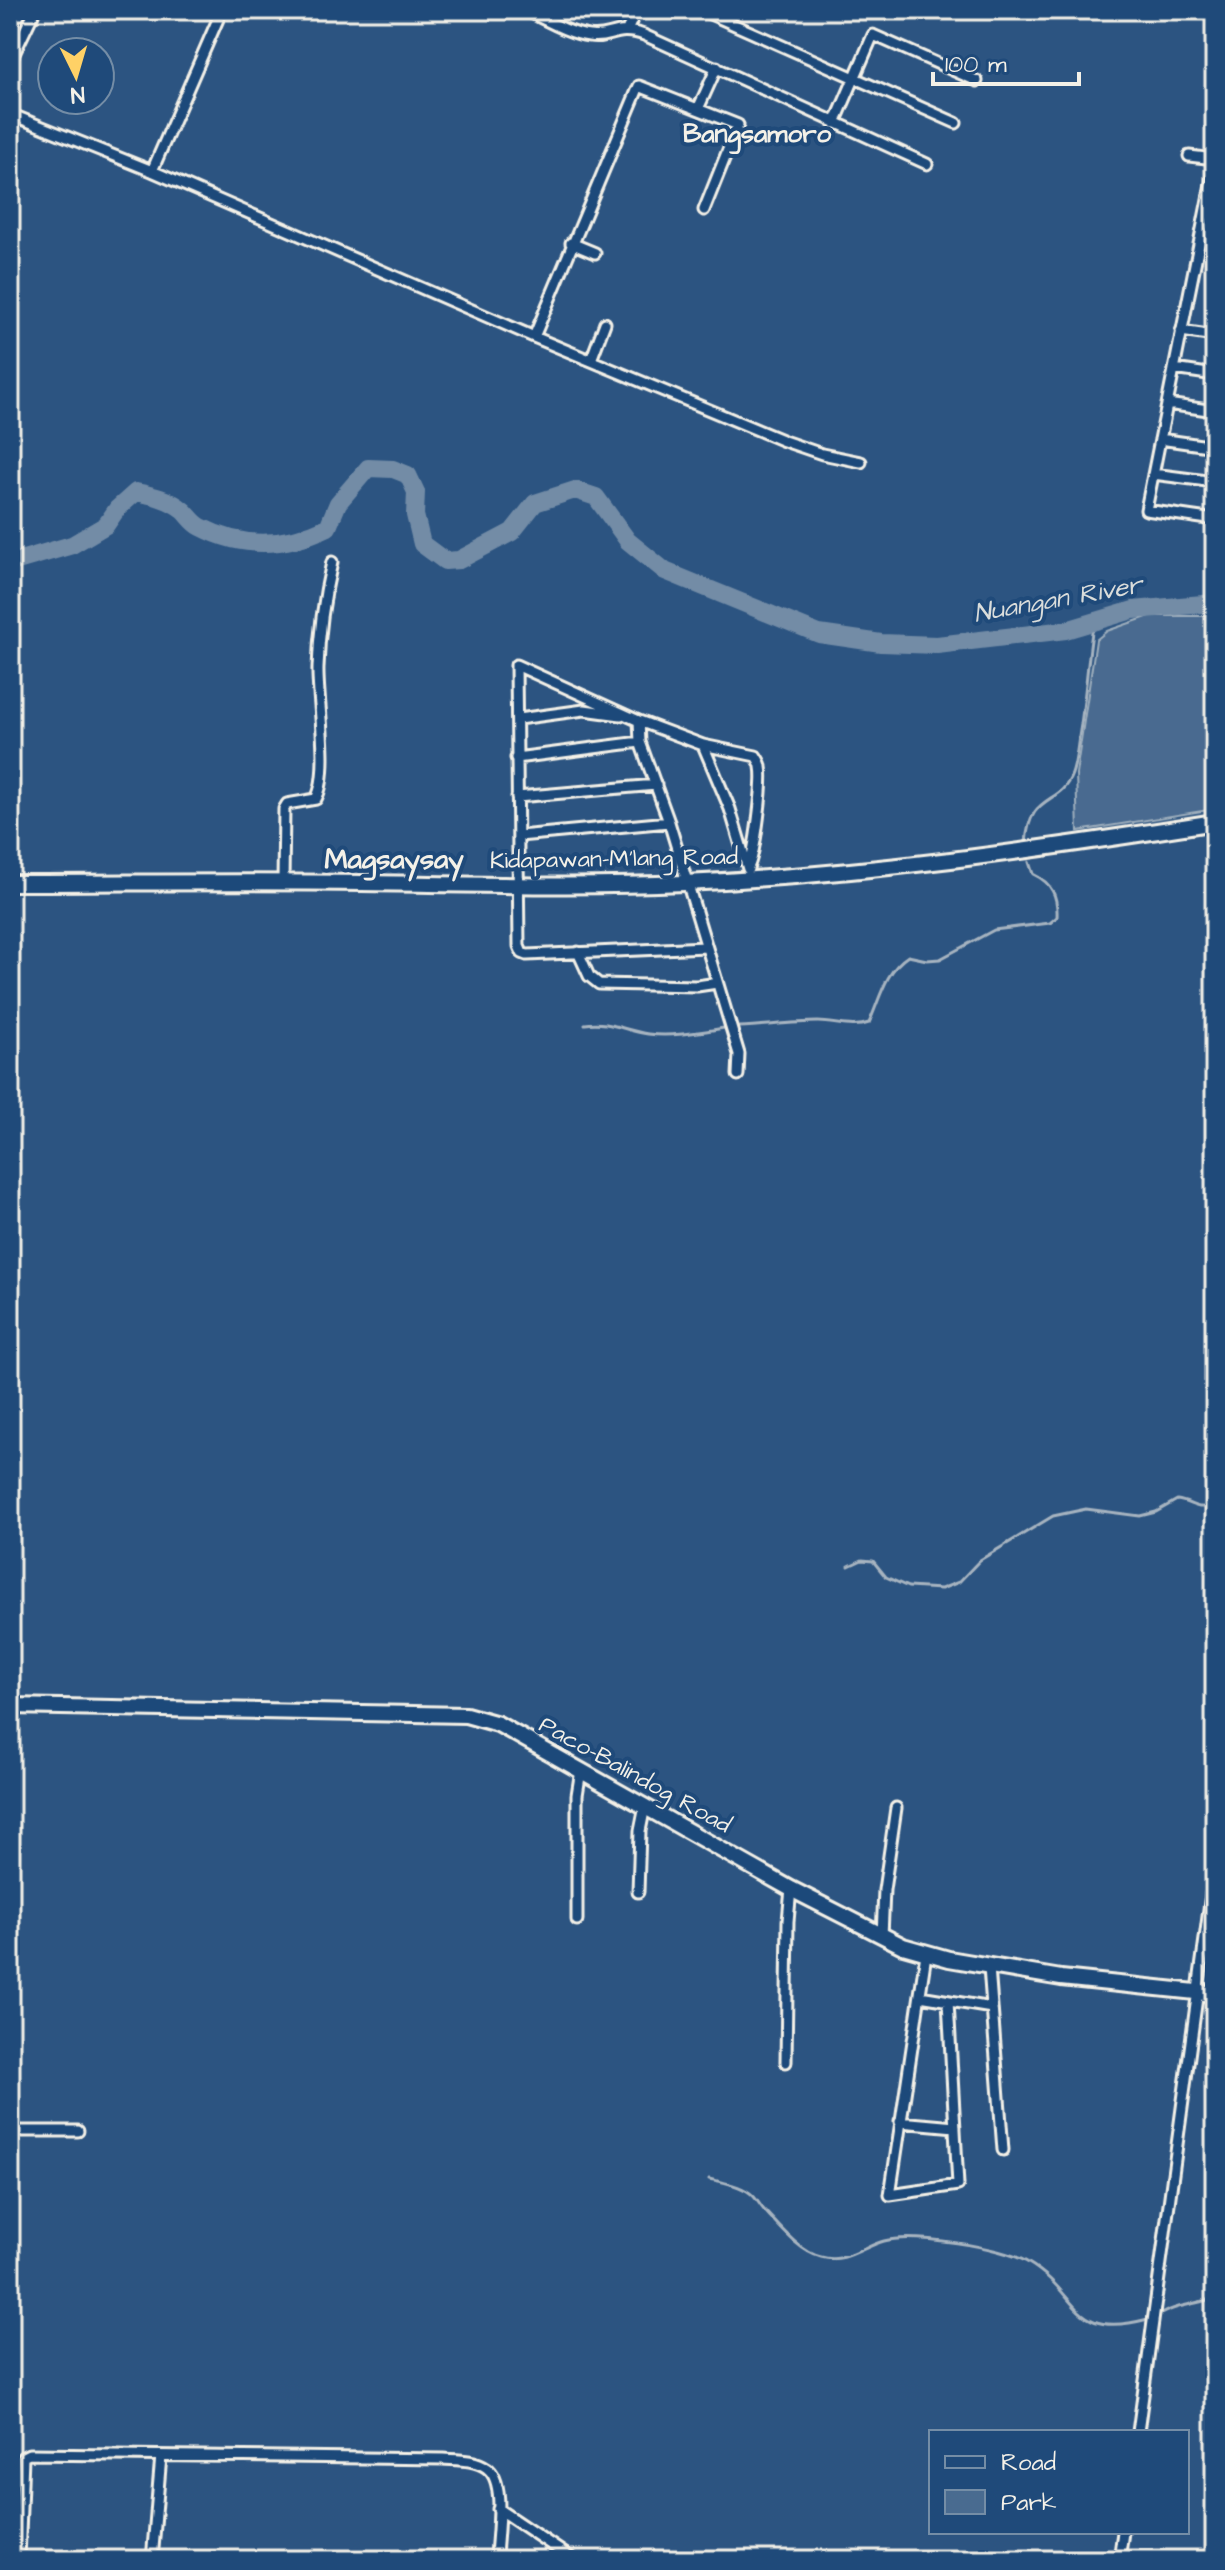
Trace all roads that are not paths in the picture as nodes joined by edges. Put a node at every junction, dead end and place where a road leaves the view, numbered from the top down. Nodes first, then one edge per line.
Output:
1 (35, 10) edge
2 (222, 10) edge
3 (525, 10) edge
4 (637, 10) edge
5 (701, 10) edge
6 (627, 30) junction
7 (10, 62) edge
8 (717, 67) junction
9 (854, 78) junction
10 (977, 81) dead end
11 (698, 109) junction
12 (10, 114) edge
13 (835, 123) junction
14 (956, 123) dead end
15 (1189, 156) dead end
16 (1215, 162) edge
17 (927, 164) dead end
18 (152, 171) junction
19 (704, 210) dead end
20 (571, 243) junction
21 (595, 253) dead end
22 (605, 323) dead end
23 (1181, 331) junction
24 (1215, 336) edge
25 (534, 337) junction
26 (591, 360) junction
27 (1174, 369) junction
28 (1215, 375) edge
29 (1167, 404) junction
30 (1215, 411) edge
31 (1160, 439) junction
32 (1215, 447) edge
33 (861, 462) dead end
34 (1153, 474) junction
35 (1215, 482) edge
36 (1215, 520) edge
37 (332, 562) dead end
38 (518, 719) junction
39 (636, 719) junction
40 (640, 742) junction
41 (703, 745) junction
42 (516, 758) junction
43 (656, 785) junction
44 (517, 797) junction
45 (669, 822) junction
46 (1215, 822) edge
47 (519, 836) junction
48 (749, 873) junction
49 (283, 882) junction
50 (10, 883) edge
51 (687, 883) junction
52 (520, 884) junction
53 (706, 947) junction
54 (578, 952) junction
55 (717, 983) junction
56 (738, 1075) dead end
57 (10, 1706) edge
58 (581, 1770) junction
59 (645, 1806) junction
60 (896, 1808) dead end
61 (1215, 1865) edge
62 (791, 1889) junction
63 (638, 1892) dead end
64 (577, 1920) dead end
65 (882, 1936) junction
66 (926, 1954) junction
67 (989, 1967) junction
68 (1197, 1991) junction
69 (1215, 1994) edge
70 (920, 1996) junction
71 (948, 2001) junction
72 (992, 2008) junction
73 (786, 2062) dead end
74 (900, 2122) junction
75 (955, 2127) junction
76 (10, 2131) edge
77 (78, 2131) dead end
78 (1003, 2150) dead end
79 (1138, 2430) edge
80 (161, 2456) junction
81 (498, 2509) junction
82 (1123, 2534) edge
83 (498, 2558) edge
84 (19, 2560) edge
85 (152, 2560) edge
86 (574, 2560) edge
87 (1119, 2560) edge

1 - 7 street
2 - 18 street
3 - 6 street
4 - 6 street
5 - 9 street
6 - 8 street
8 - 11 street
8 - 13 street
9 - 10 street
9 - 13 street
9 - 14 street
11 - 19 street
11 - 20 street
12 - 18 street
13 - 17 street
15 - 16 street
16 - 23 street
18 - 25 street
20 - 21 street
20 - 25 street
22 - 26 street
23 - 24 street
23 - 27 street
25 - 26 street
26 - 33 street
27 - 28 street
27 - 29 street
29 - 30 street
29 - 31 street
31 - 32 street
31 - 34 street
34 - 35 street
34 - 36 street
37 - 49 street
38 - 39 street
38 - 39 street
38 - 42 street
39 - 40 street
39 - 41 street
40 - 42 street
40 - 43 street
41 - 48 street
41 - 48 street
42 - 44 street
43 - 44 street
43 - 45 street
44 - 47 street
45 - 47 street
45 - 51 street
46 - 48 street, Kidapawan-M'lang Road
47 - 52 street
48 - 51 street, Kidapawan-M'lang Road
49 - 50 street, Kidapawan-M'lang Road
49 - 52 street, Kidapawan-M'lang Road
51 - 52 street, Kidapawan-M'lang Road
51 - 53 street
52 - 54 street
53 - 54 street
53 - 55 street
54 - 55 street
55 - 56 street
57 - 58 street, Paco-Balindog Road
58 - 59 street, Paco-Balindog Road
58 - 64 street
59 - 62 street, Paco-Balindog Road
59 - 63 street
60 - 65 street
61 - 68 street
62 - 65 street, Paco-Balindog Road
62 - 73 street
65 - 66 street, Paco-Balindog Road
66 - 67 street, Paco-Balindog Road
66 - 70 street
67 - 68 street, Paco-Balindog Road
67 - 72 street
68 - 69 street, Paco-Balindog Road
68 - 79 street
70 - 71 street
70 - 74 street
71 - 72 street
71 - 75 street
72 - 78 street
74 - 75 street
74 - 75 street
76 - 77 street
80 - 81 street
80 - 84 street
80 - 85 street
81 - 83 street
81 - 86 street
82 - 87 street

